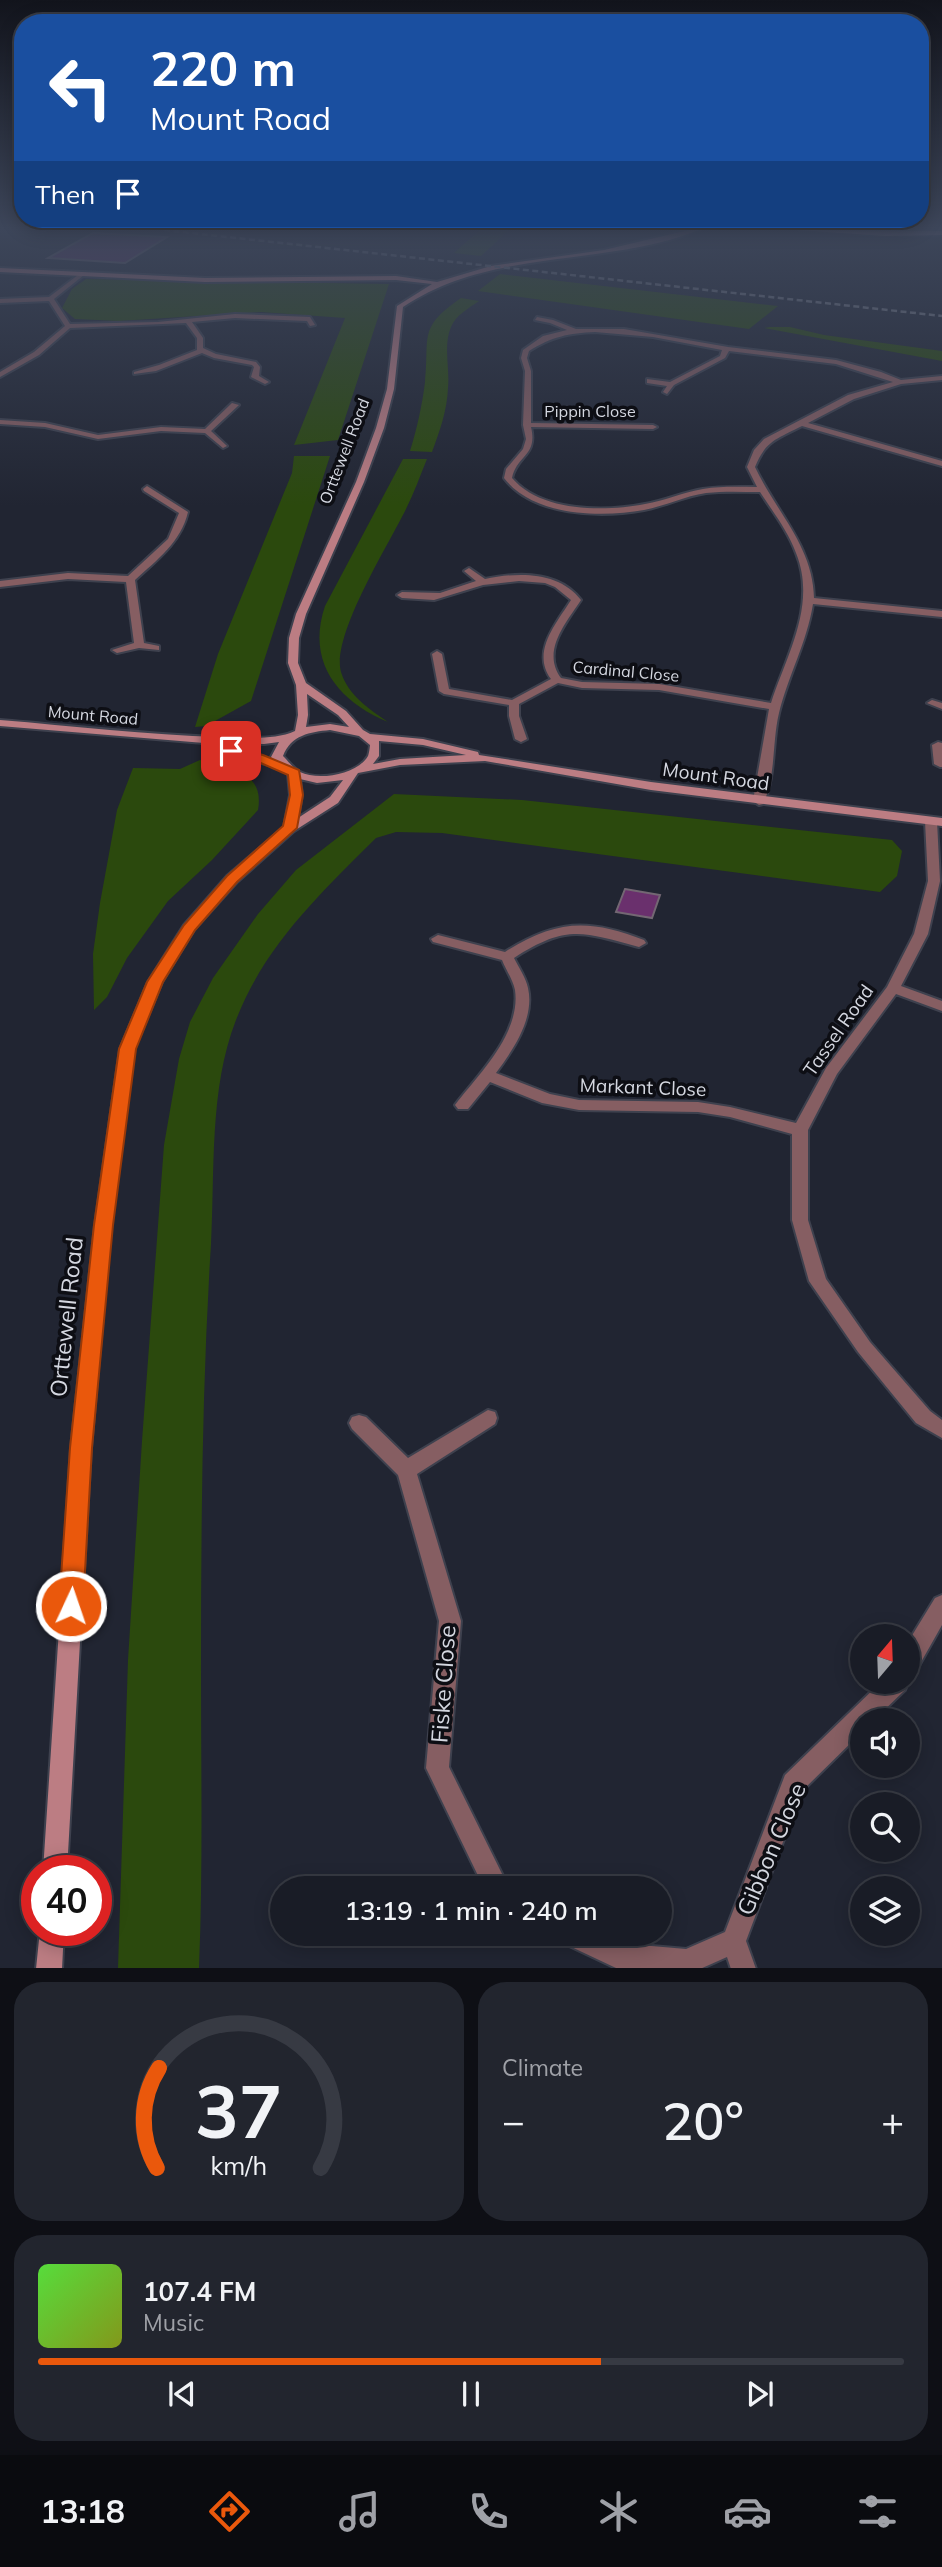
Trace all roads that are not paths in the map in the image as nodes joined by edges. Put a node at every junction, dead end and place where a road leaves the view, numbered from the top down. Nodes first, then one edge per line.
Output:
1 (65, 322) edge
2 (168, 322) edge
3 (189, 322) edge
4 (311, 322) edge
5 (398, 322) edge
6 (550, 322) edge
7 (312, 325) dead end
8 (68, 326) junction
9 (576, 332) junction
10 (726, 349) junction
11 (203, 351) junction
12 (136, 373) dead end
13 (0, 374) edge
14 (942, 378) edge
15 (650, 381) dead end
16 (264, 382) dead end
17 (900, 382) junction
18 (235, 405) dead end
19 (1, 423) edge
20 (800, 423) junction
21 (527, 425) junction
22 (653, 427) dead end
23 (207, 431) junction
24 (223, 446) dead end
25 (942, 464) edge
26 (147, 489) dead end
27 (760, 490) junction
28 (469, 571) dead end
29 (130, 579) junction
30 (483, 582) junction
31 (0, 584) edge
32 (402, 595) dead end
33 (811, 601) junction
34 (942, 614) edge
35 (139, 645) junction
36 (155, 648) dead end
37 (117, 650) dead end
38 (436, 654) dead end
39 (557, 680) junction
40 (301, 685) junction
41 (514, 703) junction
42 (774, 707) junction
43 (0, 723) edge
44 (295, 734) junction
45 (364, 734) junction
46 (182, 738) junction
47 (521, 739) dead end
48 (942, 746) edge
49 (485, 758) junction
50 (940, 764) dead end
51 (289, 770) junction
52 (358, 772) junction
53 (759, 801) junction
54 (936, 821) edge
55 (290, 828) junction
56 (438, 939) dead end
57 (639, 943) dead end
58 (507, 957) junction
59 (893, 988) junction
60 (942, 1006) edge
61 (487, 1075) junction
62 (463, 1105) dead end
63 (800, 1130) junction
64 (488, 1419) dead end
65 (359, 1423) dead end
66 (942, 1430) edge
67 (406, 1471) junction
68 (942, 1605) edge
69 (920, 1643) edge
70 (885, 1694) edge
71 (56, 1855) edge
72 (491, 1876) edge
73 (734, 1941) junction
74 (51, 1946) edge
75 (597, 1946) edge
76 (49, 1968) edge
77 (744, 1968) edge

1 - 8 street
2 - 8 street
3 - 11 street
4 - 7 street
5 - 40 street, Orttewell Road
6 - 9 street
8 - 13 street
9 - 10 street
9 - 21 street
10 - 15 street
10 - 17 street
11 - 12 street
11 - 16 street
14 - 17 street
17 - 20 street
18 - 23 street
19 - 23 street
20 - 25 street
20 - 27 street
21 - 22 street, Pippin Close
21 - 27 street
23 - 24 street
26 - 29 street
27 - 33 street
28 - 30 street
29 - 31 street
29 - 35 street
30 - 32 street, Cardinal Close
30 - 39 street, Cardinal Close
33 - 34 street
33 - 42 street
35 - 36 street
35 - 37 street
38 - 41 street
39 - 41 street, Cardinal Close
39 - 42 street, Cardinal Close
40 - 44 street, Orttewell Road
40 - 45 street
41 - 47 street
42 - 53 street
43 - 46 street, Mount Road
44 - 45 street, Mount Road
44 - 46 street, Mount Road
44 - 51 street, Orttewell Road
45 - 49 street, Mount Road
45 - 52 street, Orttewell Road
46 - 51 street, Mount Road
48 - 50 street
49 - 52 street, Mount Road
49 - 53 street, Mount Road
51 - 52 street, Mount Road
51 - 55 street
52 - 55 street, Orttewell Road
53 - 54 street, Mount Road
54 - 59 street, Tassel Road
55 - 71 street, Orttewell Road
56 - 58 street
57 - 58 street
58 - 61 street
59 - 60 street
59 - 63 street, Tassel Road
61 - 62 street
61 - 63 street, Markant Close
63 - 66 street, Tassel Road
64 - 67 street
65 - 67 street, Fiske Close
67 - 72 street, Fiske Close
68 - 69 street
70 - 73 street, Gibbon Close
73 - 75 street
73 - 77 street
74 - 76 street

